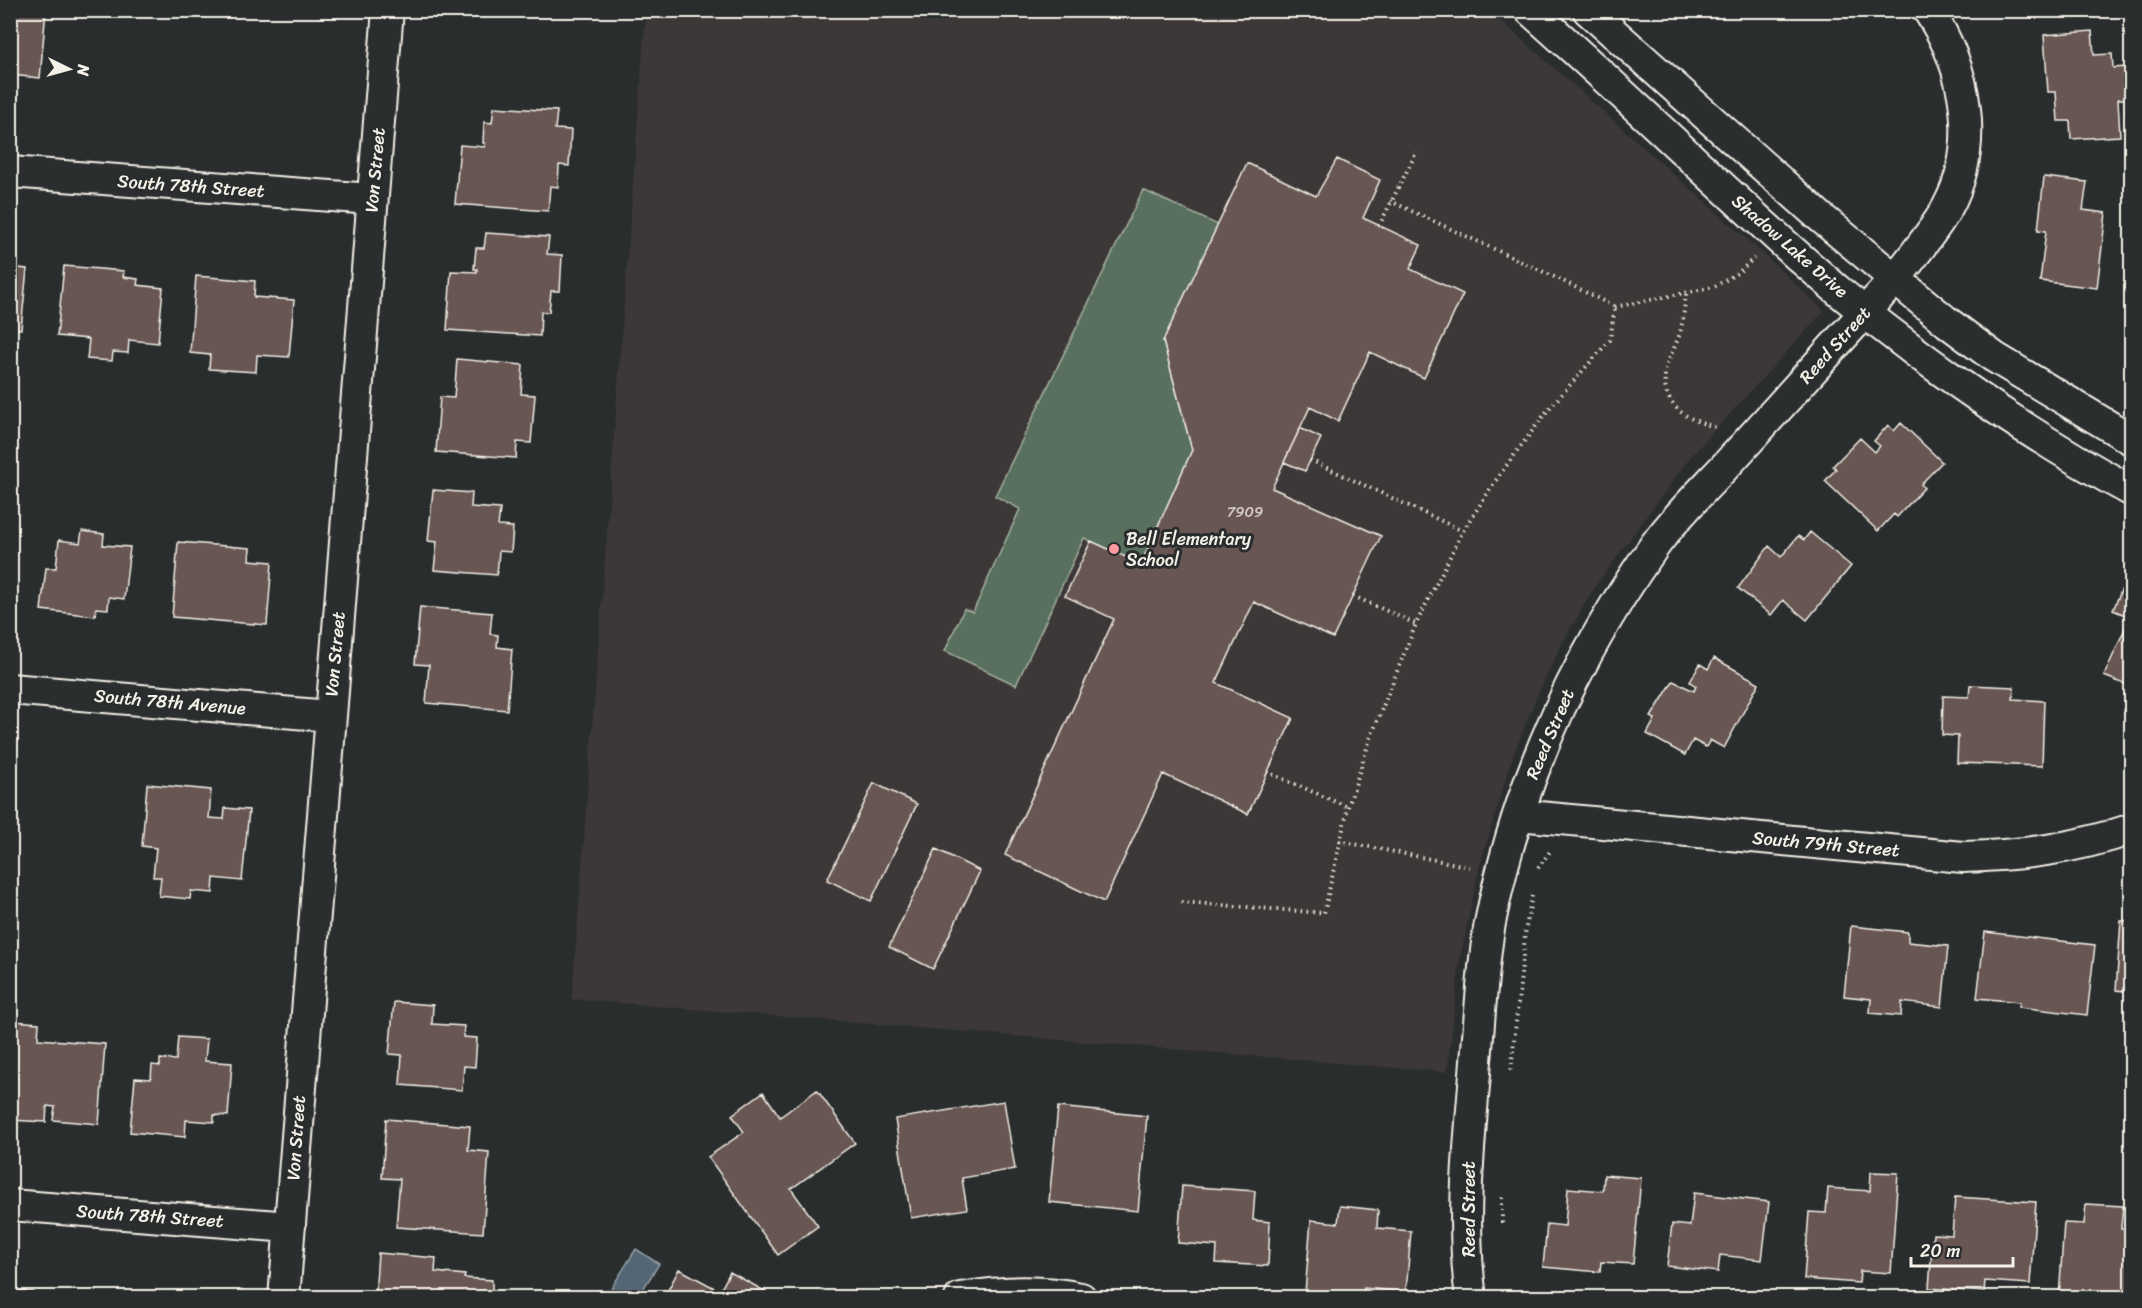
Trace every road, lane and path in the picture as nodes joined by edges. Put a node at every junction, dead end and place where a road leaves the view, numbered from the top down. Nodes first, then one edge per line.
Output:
1 (388, 10) edge
2 (1530, 10) edge
3 (1588, 10) edge
4 (1928, 10) edge
5 (1417, 151) dead end
6 (10, 172) edge
7 (372, 199) junction
8 (1390, 201) junction
9 (1379, 226) dead end
10 (1761, 252) dead end
11 (1895, 279) junction
12 (1686, 294) junction
13 (1615, 307) junction
14 (1865, 311) junction
15 (1718, 428) dead end
16 (2132, 440) edge
17 (1310, 460) dead end
18 (2132, 491) edge
19 (1463, 531) junction
20 (1353, 596) dead end
21 (1416, 624) junction
22 (10, 689) edge
23 (330, 716) junction
24 (1268, 772) dead end
25 (1348, 807) junction
26 (1518, 815) junction
27 (2132, 829) edge
28 (1339, 841) junction
29 (1555, 848) dead end
30 (1479, 868) dead end
31 (1538, 870) dead end
32 (1533, 893) dead end
33 (1181, 902) dead end
34 (1510, 1075) dead end
35 (1502, 1190) dead end
36 (10, 1205) edge
37 (1502, 1226) dead end
38 (290, 1227) junction
39 (284, 1298) edge
40 (960, 1298) edge
41 (1081, 1298) edge
42 (1471, 1298) edge

1 - 7 street, Von Street
2 - 14 street, Shadow Lake Drive
3 - 11 street
4 - 11 street, Reed Street
5 - 8 path
6 - 7 street, South 78th Street
7 - 23 street, Von Street
8 - 9 path
8 - 13 path
10 - 12 path
11 - 14 street, Reed Street
11 - 16 street
12 - 13 path
12 - 15 path
13 - 19 path
14 - 18 street, Shadow Lake Drive
14 - 26 street, Reed Street
17 - 19 path
19 - 21 path
20 - 21 path
21 - 25 path
22 - 23 street, South 78th Avenue
23 - 38 street, Von Street
24 - 25 path
25 - 28 path
26 - 27 street, South 79th Street
26 - 42 street, Reed Street
28 - 30 path
28 - 33 path
29 - 31 path
32 - 34 path
35 - 37 path
36 - 38 street, South 78th Street
38 - 39 street, Von Street
40 - 41 street

